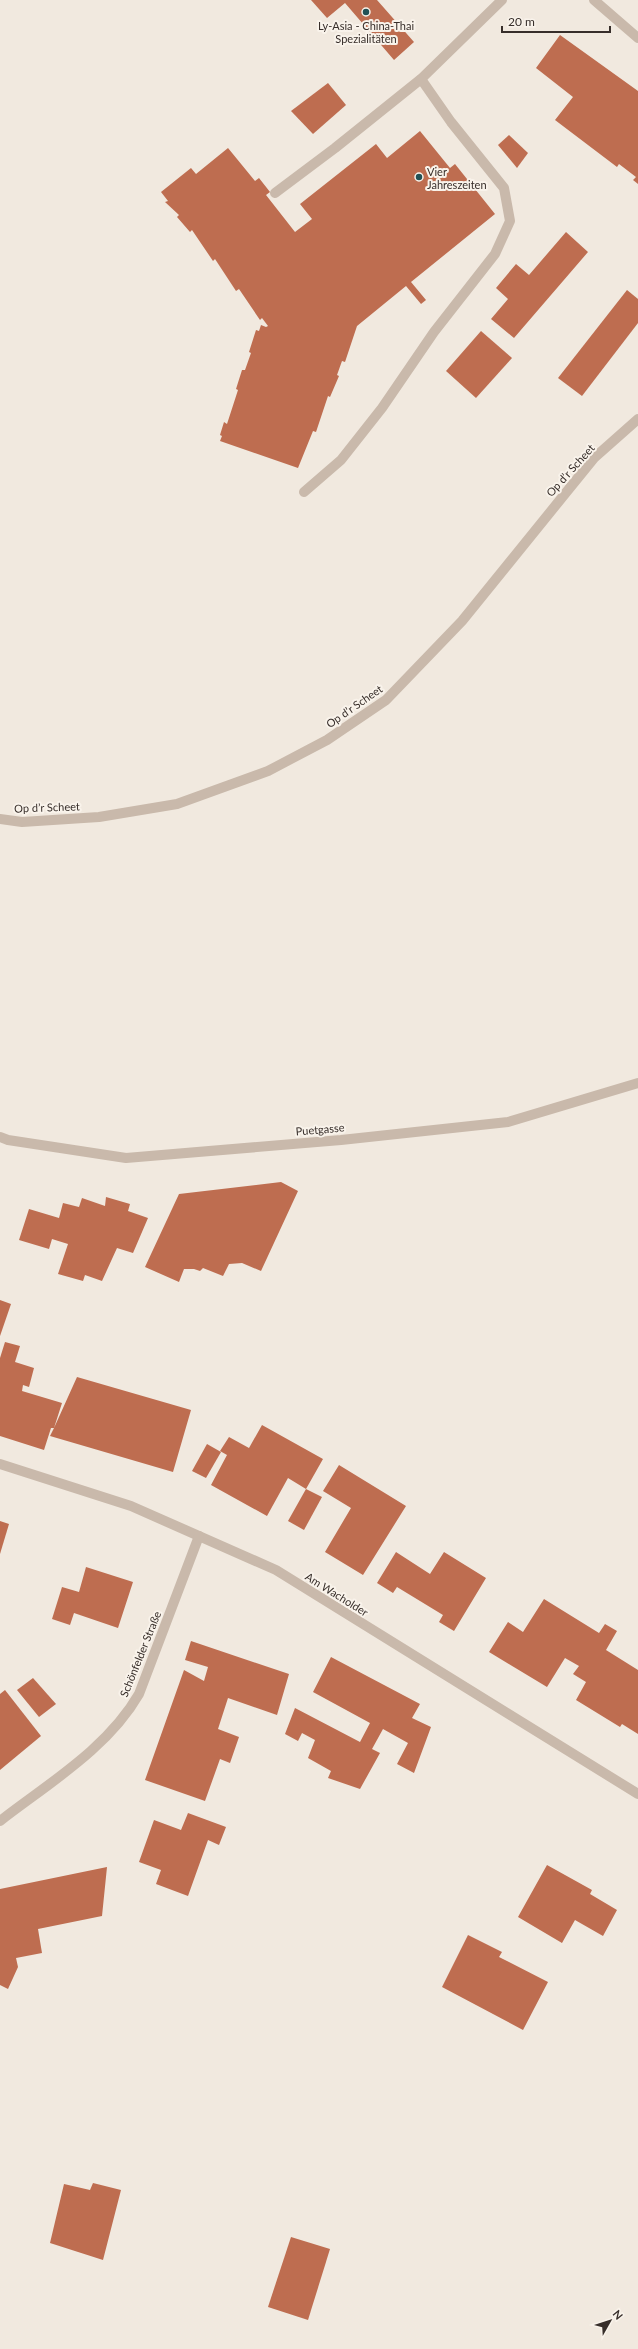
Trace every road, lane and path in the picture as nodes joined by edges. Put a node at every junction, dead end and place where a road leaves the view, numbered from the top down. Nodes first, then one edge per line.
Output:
1 (502, 0) edge
2 (594, 0) edge
3 (638, 38) edge
4 (421, 79) junction
5 (275, 193) dead end
6 (638, 419) edge
7 (304, 492) dead end
8 (0, 819) edge
9 (638, 1083) edge
10 (0, 1137) edge
11 (0, 1464) edge
12 (199, 1536) junction
13 (638, 1794) edge
14 (0, 1821) edge

1 - 4 street
2 - 3 street
4 - 5 street
4 - 7 street
6 - 8 street, Op d’r Scheet
9 - 10 street, Puetgasse
11 - 12 street, Am Wacholder
12 - 13 street, Am Wacholder
12 - 14 street, Schönfelder Straße

